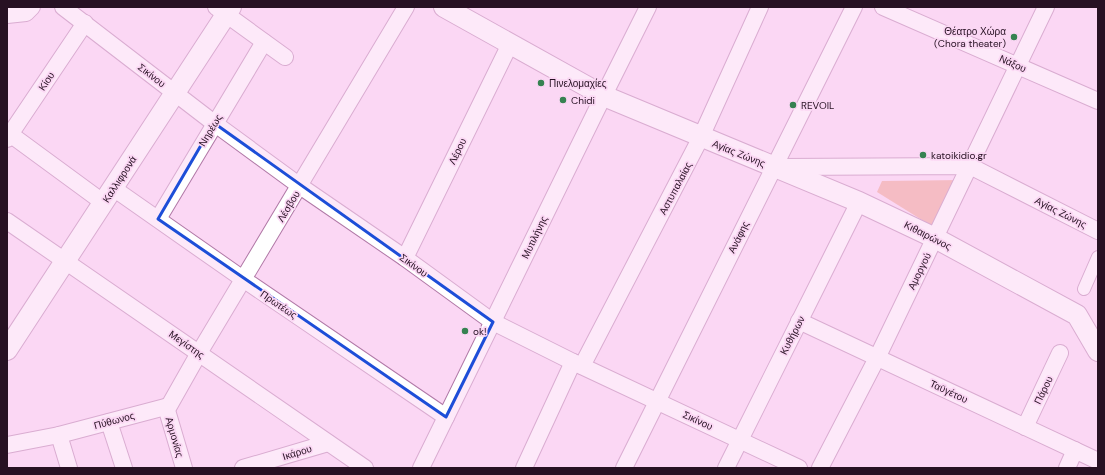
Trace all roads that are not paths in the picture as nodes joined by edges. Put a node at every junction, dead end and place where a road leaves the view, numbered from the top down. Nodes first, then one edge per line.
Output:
1 (32, 7) edge
2 (63, 7) edge
3 (406, 7) edge
4 (444, 7) edge
5 (760, 7) edge
6 (854, 7) edge
7 (883, 7) edge
8 (1046, 7) edge
9 (645, 8) edge
10 (224, 10) edge
11 (7, 15) edge
12 (85, 23) junction
13 (264, 42) junction
14 (510, 44) junction
15 (285, 57) dead end
16 (1018, 66) junction
17 (175, 93) junction
18 (604, 96) junction
19 (1098, 100) edge
20 (214, 123) junction
21 (8, 137) edge
22 (701, 138) junction
23 (970, 166) junction
24 (774, 167) junction
25 (300, 186) junction
26 (109, 195) junction
27 (859, 202) junction
28 (158, 218) junction
29 (7, 221) edge
30 (1098, 231) edge
31 (935, 238) junction
32 (1098, 257) edge
33 (405, 258) junction
34 (66, 261) junction
35 (243, 280) junction
36 (1084, 289) dead end
37 (800, 321) junction
38 (493, 322) junction
39 (7, 350) edge
40 (1098, 351) edge
41 (199, 353) junction
42 (1060, 353) dead end
43 (877, 358) junction
44 (578, 364) junction
45 (657, 402) junction
46 (168, 406) junction
47 (446, 417) junction
48 (108, 422) junction
49 (1025, 427) junction
50 (59, 435) junction
51 (740, 440) junction
52 (328, 443) junction
53 (7, 445) edge
54 (1076, 450) junction
55 (1098, 461) edge
56 (69, 468) edge
57 (124, 468) edge
58 (184, 468) edge
59 (243, 468) edge
60 (365, 468) edge
61 (421, 468) edge
62 (524, 468) edge
63 (624, 468) edge
64 (726, 468) edge
65 (799, 468) edge
66 (820, 468) edge
67 (1067, 468) edge

1 - 11 street
2 - 12 street, Σικίνου
3 - 25 street, Λέσβου
4 - 14 street, Αγίας Ζώνης
5 - 22 street, Αστυπαλαίας
6 - 24 street, Ανάφης
7 - 16 street, Νάξου
8 - 16 street, Αμοργού
9 - 18 street, Μυτιλήνης
10 - 13 street
10 - 17 street, Καλλιφρονά
12 - 17 street, Σικίνου
12 - 21 street, Κίου
13 - 15 street
13 - 20 street, Νηρέως
14 - 18 street, Αγίας Ζώνης
14 - 33 street, Λέρου
16 - 19 street, Νάξου
16 - 23 street, Αμοργού
17 - 20 street, Σικίνου
17 - 26 street, Καλλιφρονά
18 - 22 street, Αγίας Ζώνης
18 - 38 street, Μυτιλήνης
20 - 25 street, Σικίνου
20 - 28 street, Νηρέως
21 - 26 street, Πρωτέως
22 - 24 street, Αγίας Ζώνης
22 - 44 street, Αστυπαλαίας
23 - 24 street, Αγίας Ζώνης
23 - 30 street, Αγίας Ζώνης
23 - 31 street, Αμοργού
24 - 27 street, Κιθαιρώνος
24 - 45 street, Ανάφης
25 - 33 street, Σικίνου
25 - 35 street, Λέσβου
26 - 28 street, Πρωτέως
26 - 34 street, Καλλιφρονά
27 - 31 street, Κιθαιρώνος
27 - 37 street, Κυθήρων
28 - 35 street, Πρωτέως
29 - 34 street, Μεγίστης
31 - 40 street, Κιθαιρώνος
31 - 43 street, Αμοργού
32 - 36 street
33 - 38 street, Σικίνου
34 - 39 street, Καλλιφρονά
34 - 41 street, Μεγίστης
35 - 41 street, Λέσβου
35 - 47 street, Πρωτέως
37 - 43 street, Ταϋγέτου
37 - 51 street, Κυθήρων
38 - 44 street, Σικίνου
38 - 47 street, Μυτιλήνης
41 - 46 street, Λέσβου
41 - 52 street, Μεγίστης
42 - 49 street, Πάρου
43 - 49 street, Ταϋγέτου
43 - 66 street, Αμοργού
44 - 45 street, Σικίνου
44 - 62 street, Αστυπαλαίας
45 - 51 street, Σικίνου
45 - 63 street, Ανάφης
46 - 48 street, Πύθωνος
46 - 58 street, Αρμονίας
47 - 61 street, Μυτιλήνης
48 - 50 street, Πύθωνος
48 - 57 street
49 - 54 street, Ταϋγέτου
50 - 53 street, Πύθωνος
50 - 56 street
51 - 64 street, Κυθήρων
51 - 65 street, Σικίνου
52 - 59 street, Ικάρου
52 - 60 street, Μεγίστης
54 - 55 street, Ταϋγέτου
54 - 67 street

